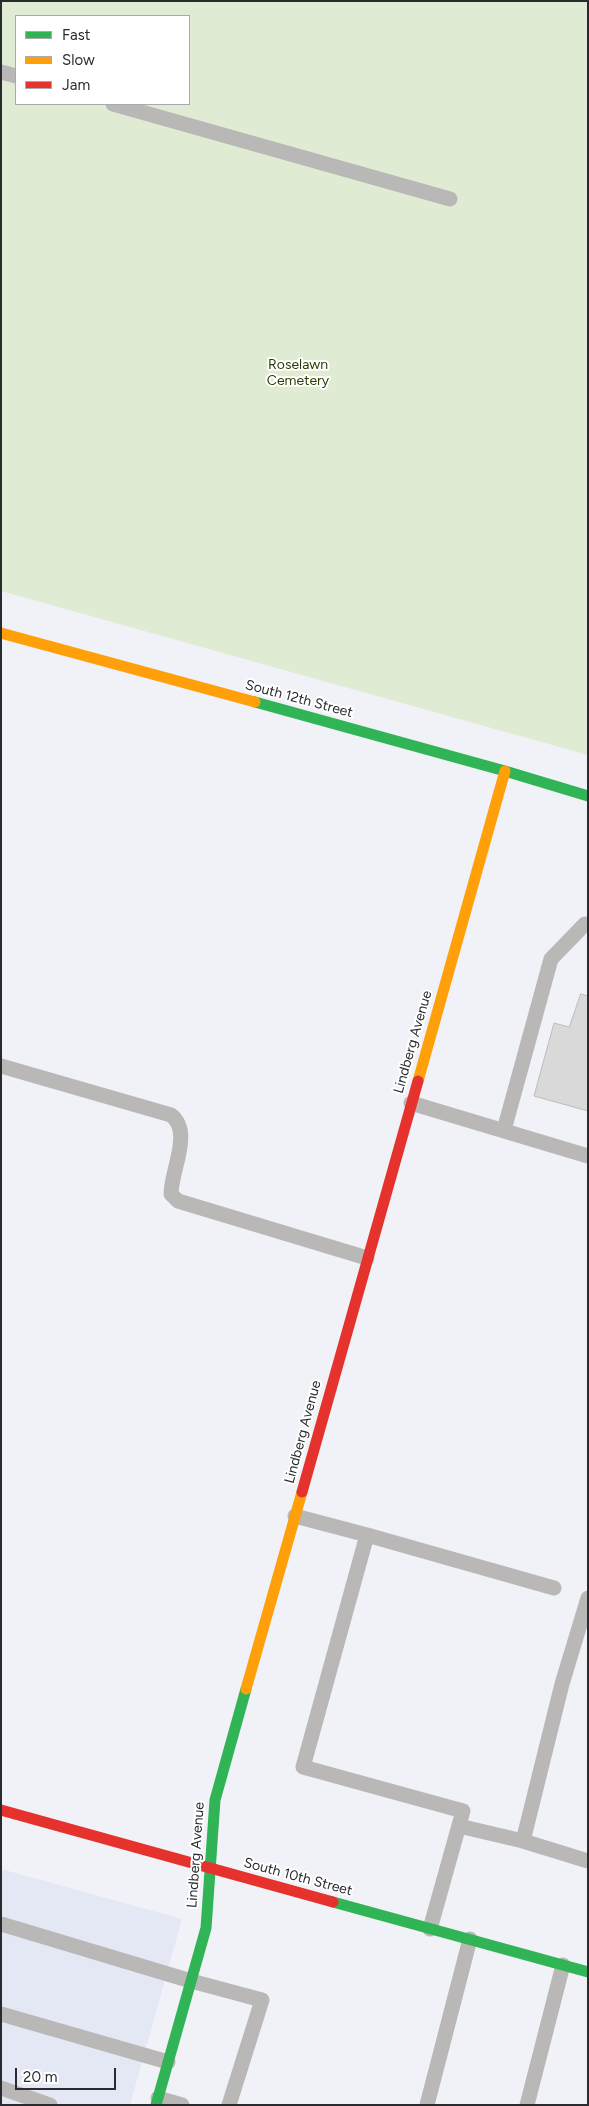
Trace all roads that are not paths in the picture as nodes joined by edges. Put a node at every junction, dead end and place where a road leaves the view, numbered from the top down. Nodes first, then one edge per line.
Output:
1 (1, 72) edge
2 (15, 76) edge
3 (117, 105) edge
4 (450, 199) dead end
5 (1, 633) edge
6 (506, 771) junction
7 (588, 796) edge
8 (588, 924) edge
9 (1, 1066) edge
10 (412, 1103) junction
11 (504, 1130) junction
12 (588, 1156) edge
13 (367, 1258) junction
14 (296, 1516) junction
15 (368, 1535) junction
16 (554, 1588) dead end
17 (588, 1598) edge
18 (1, 1810) edge
19 (459, 1826) junction
20 (523, 1841) junction
21 (588, 1861) edge
22 (209, 1868) junction
23 (1, 1924) edge
24 (430, 1928) junction
25 (470, 1939) junction
26 (563, 1965) junction
27 (588, 1972) edge
28 (191, 1981) junction
29 (1, 2014) edge
30 (168, 2062) junction
31 (1, 2088) edge
32 (157, 2101) edge
33 (50, 2105) edge
34 (182, 2105) edge
35 (229, 2105) edge
36 (427, 2105) edge
37 (527, 2105) edge

1 - 2 lane
3 - 4 lane
5 - 6 street, South 12th Street
6 - 7 street, South 12th Street
6 - 10 street, Lindberg Avenue
8 - 11 lane
9 - 13 lane
10 - 11 lane
10 - 13 street, Lindberg Avenue
11 - 12 lane
13 - 14 street, Lindberg Avenue
14 - 15 lane
14 - 22 street, Lindberg Avenue
15 - 16 lane
15 - 19 lane
17 - 20 lane
18 - 22 street, South 10th Street
19 - 20 lane
19 - 24 lane
20 - 21 lane
22 - 24 street, South 10th Street
22 - 28 street, Lindberg Avenue
23 - 28 lane
24 - 25 street, South 10th Street
25 - 26 street, South 10th Street
25 - 36 lane
26 - 27 street, South 10th Street
26 - 37 lane
28 - 30 street, Lindberg Avenue
28 - 35 lane
29 - 30 lane
30 - 32 street, Lindberg Avenue
31 - 33 lane
32 - 34 lane

